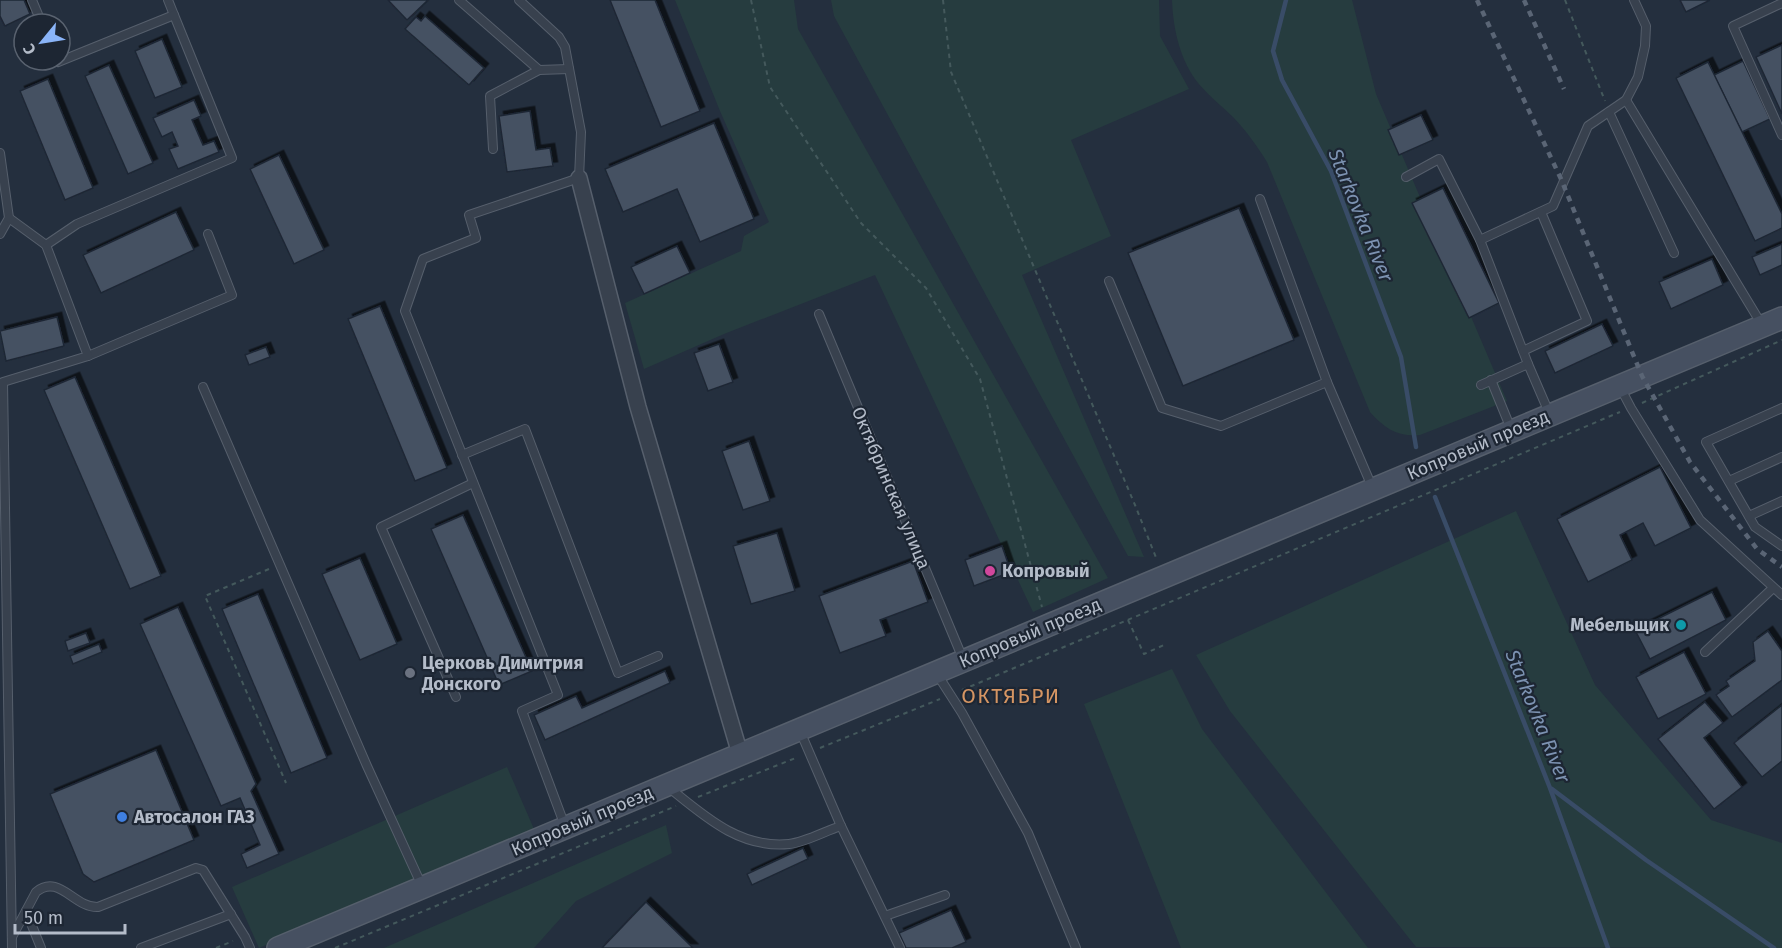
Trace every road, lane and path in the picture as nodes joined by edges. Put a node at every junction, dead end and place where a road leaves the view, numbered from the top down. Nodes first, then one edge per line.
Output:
1 (168, 0) edge
2 (459, 0) edge
3 (519, 0) edge
4 (751, 0) edge
5 (943, 0) edge
6 (1565, 0) edge
7 (1634, 0) edge
8 (1782, 2) edge
9 (174, 15) junction
10 (72, 56) edge
11 (569, 69) junction
12 (539, 70) junction
13 (1626, 100) junction
14 (1609, 112) junction
15 (1782, 135) edge
16 (494, 149) dead end
17 (0, 153) edge
18 (1406, 177) dead end
19 (579, 178) junction
20 (1260, 199) dead end
21 (1541, 212) junction
22 (9, 218) junction
23 (0, 234) edge
24 (208, 234) dead end
25 (1480, 240) junction
26 (46, 245) junction
27 (1674, 253) dead end
28 (1109, 281) dead end
29 (819, 314) dead end
30 (1772, 322) edge
31 (1782, 340) edge
32 (1523, 351) junction
33 (88, 356) junction
34 (1528, 364) junction
35 (2, 380) edge
36 (1491, 380) junction
37 (1327, 382) junction
38 (1481, 385) dead end
39 (1620, 386) junction
40 (203, 387) dead end
41 (1630, 408) junction
42 (1782, 408) edge
43 (1550, 415) junction
44 (1512, 431) junction
45 (462, 455) junction
46 (1782, 457) edge
47 (1729, 481) junction
48 (473, 483) junction
49 (1373, 489) junction
50 (1782, 501) edge
51 (1749, 516) junction
52 (1782, 545) edge
53 (280, 565) junction
54 (1163, 577) junction
55 (1773, 588) junction
56 (1782, 595) edge
57 (1128, 620) junction
58 (1047, 627) junction
59 (1164, 645) dead end
60 (1706, 652) dead end
61 (658, 656) dead end
62 (964, 661) junction
63 (936, 672) junction
64 (951, 695) junction
65 (456, 697) dead end
66 (800, 729) junction
67 (809, 752) junction
68 (740, 754) junction
69 (286, 783) dead end
70 (666, 785) junction
71 (687, 802) junction
72 (841, 826) junction
73 (565, 828) junction
74 (423, 887) junction
75 (945, 895) dead end
76 (26, 911) junction
77 (231, 914) junction
78 (885, 916) junction
79 (245, 937) junction
80 (12, 944) edge
81 (290, 946) edge
82 (41, 948) edge
83 (141, 948) edge
84 (216, 948) edge
85 (250, 948) edge
86 (335, 948) edge
87 (900, 948) edge
88 (1076, 948) edge

1 - 9 lane
2 - 12 lane
3 - 11 lane
4 - 58 path
5 - 54 path
6 - 14 path
7 - 13 lane
8 - 15 lane
9 - 10 lane
9 - 26 lane
11 - 12 lane
11 - 19 lane
12 - 16 lane
13 - 14 lane
13 - 30 lane
14 - 21 lane
14 - 27 lane
17 - 22 lane
18 - 25 lane
19 - 45 lane
19 - 68 street
20 - 37 lane
21 - 25 lane
21 - 32 lane
22 - 23 lane
22 - 26 lane
24 - 33 lane
25 - 32 lane
26 - 33 lane
28 - 37 lane
29 - 62 lane, Октябринская улица
30 - 39 main road, Копровый проезд
31 - 41 path
32 - 34 lane
33 - 35 lane
34 - 36 lane
34 - 43 lane
35 - 80 lane
36 - 38 lane
36 - 44 lane
37 - 49 lane
39 - 41 lane
39 - 43 main road, Копровый проезд
40 - 53 lane
41 - 55 lane
41 - 57 path
42 - 47 lane
43 - 44 main road, Копровый проезд
44 - 49 main road, Копровый проезд
45 - 48 lane
45 - 61 lane
46 - 47 lane
47 - 51 lane
48 - 65 lane
48 - 73 lane
49 - 54 main road, Копровый проезд
50 - 51 lane
51 - 52 lane
53 - 69 path
53 - 74 lane
54 - 58 main road, Копровый проезд
55 - 56 lane
55 - 60 lane
57 - 59 path
57 - 64 path
58 - 62 main road, Копровый проезд
62 - 63 main road, Копровый проезд
63 - 64 lane
63 - 66 main road, Копровый проезд
64 - 67 path
64 - 88 lane
66 - 67 lane
66 - 68 main road, Копровый проезд
67 - 71 path
67 - 72 lane
68 - 70 main road, Копровый проезд
70 - 71 lane
70 - 73 main road, Копровый проезд
71 - 72 lane
71 - 86 path
72 - 78 lane
73 - 74 main road, Копровый проезд
74 - 81 main road, Копровый проезд
75 - 78 lane
76 - 77 lane
76 - 80 lane
76 - 82 lane
77 - 79 lane
77 - 83 lane
78 - 87 lane
79 - 84 path
79 - 85 lane

